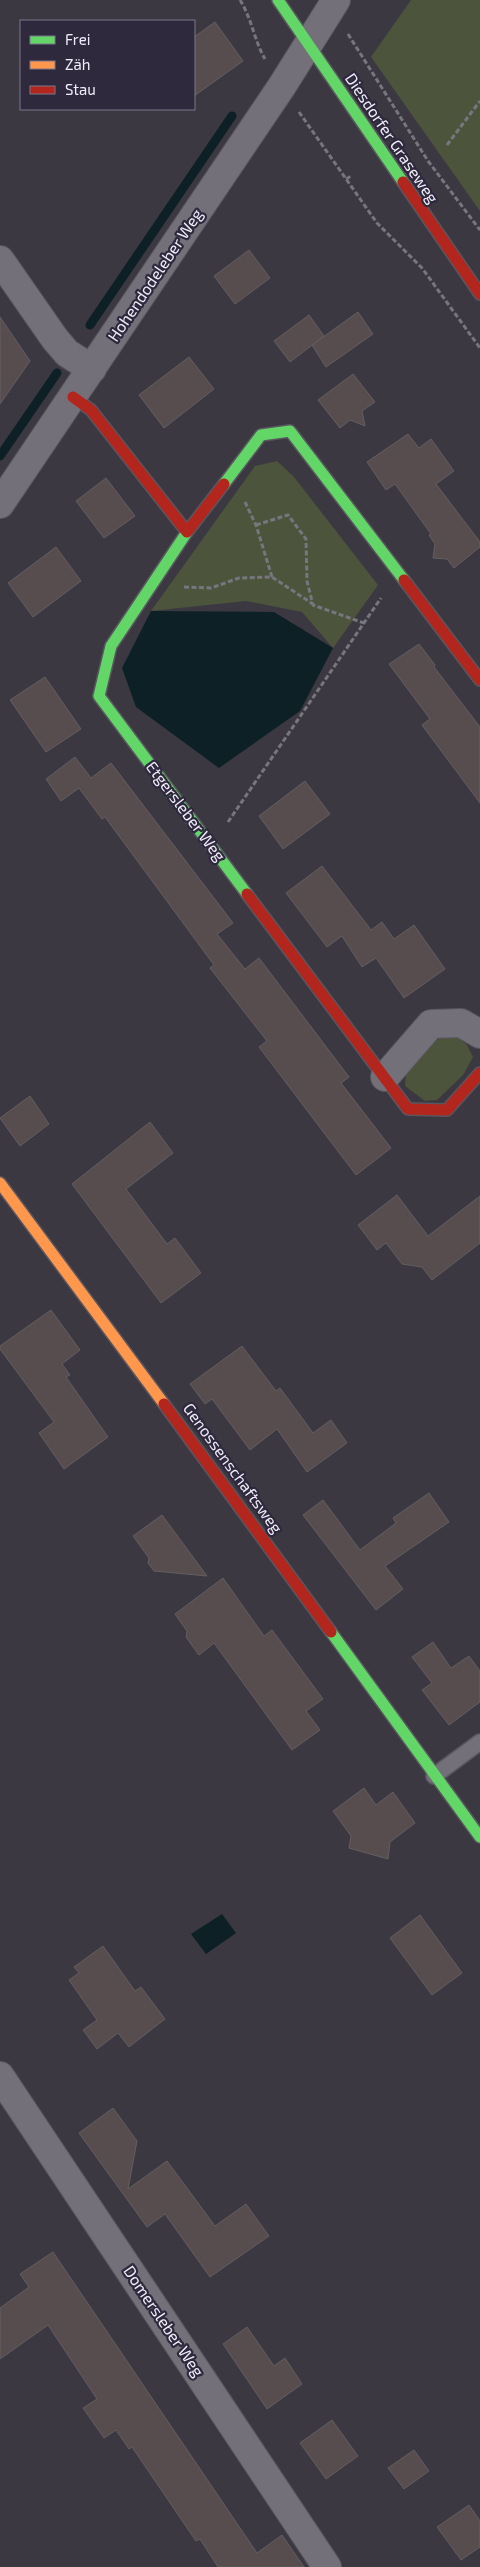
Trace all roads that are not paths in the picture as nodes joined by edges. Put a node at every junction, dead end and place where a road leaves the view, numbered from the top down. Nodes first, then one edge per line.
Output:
1 (278, 0) edge
2 (336, 0) edge
3 (308, 44) junction
4 (0, 260) edge
5 (480, 294) edge
6 (92, 369) junction
7 (73, 397) junction
8 (0, 504) edge
9 (187, 532) junction
10 (480, 680) edge
11 (480, 1034) edge
12 (480, 1073) edge
13 (385, 1077) junction
14 (0, 1183) edge
15 (480, 1742) edge
16 (434, 1776) junction
17 (480, 1837) edge
18 (0, 2076) edge
19 (326, 2567) edge

1 - 3 street, Diesdorfer Graseweg
2 - 3 street, Hohendodeleber Weg
3 - 5 street, Diesdorfer Graseweg
3 - 6 street, Hohendodeleber Weg
4 - 6 street
6 - 7 street, Hohendodeleber Weg
7 - 8 street, Hohendodeleber Weg
7 - 9 street
9 - 10 street, Etgersleber Weg
9 - 13 street, Etgersleber Weg
11 - 13 street
12 - 13 street, Etgersleber Weg
14 - 16 street, Genossenschaftsweg
15 - 16 lane
16 - 17 street, Genossenschaftsweg
18 - 19 street, Domersleber Weg

